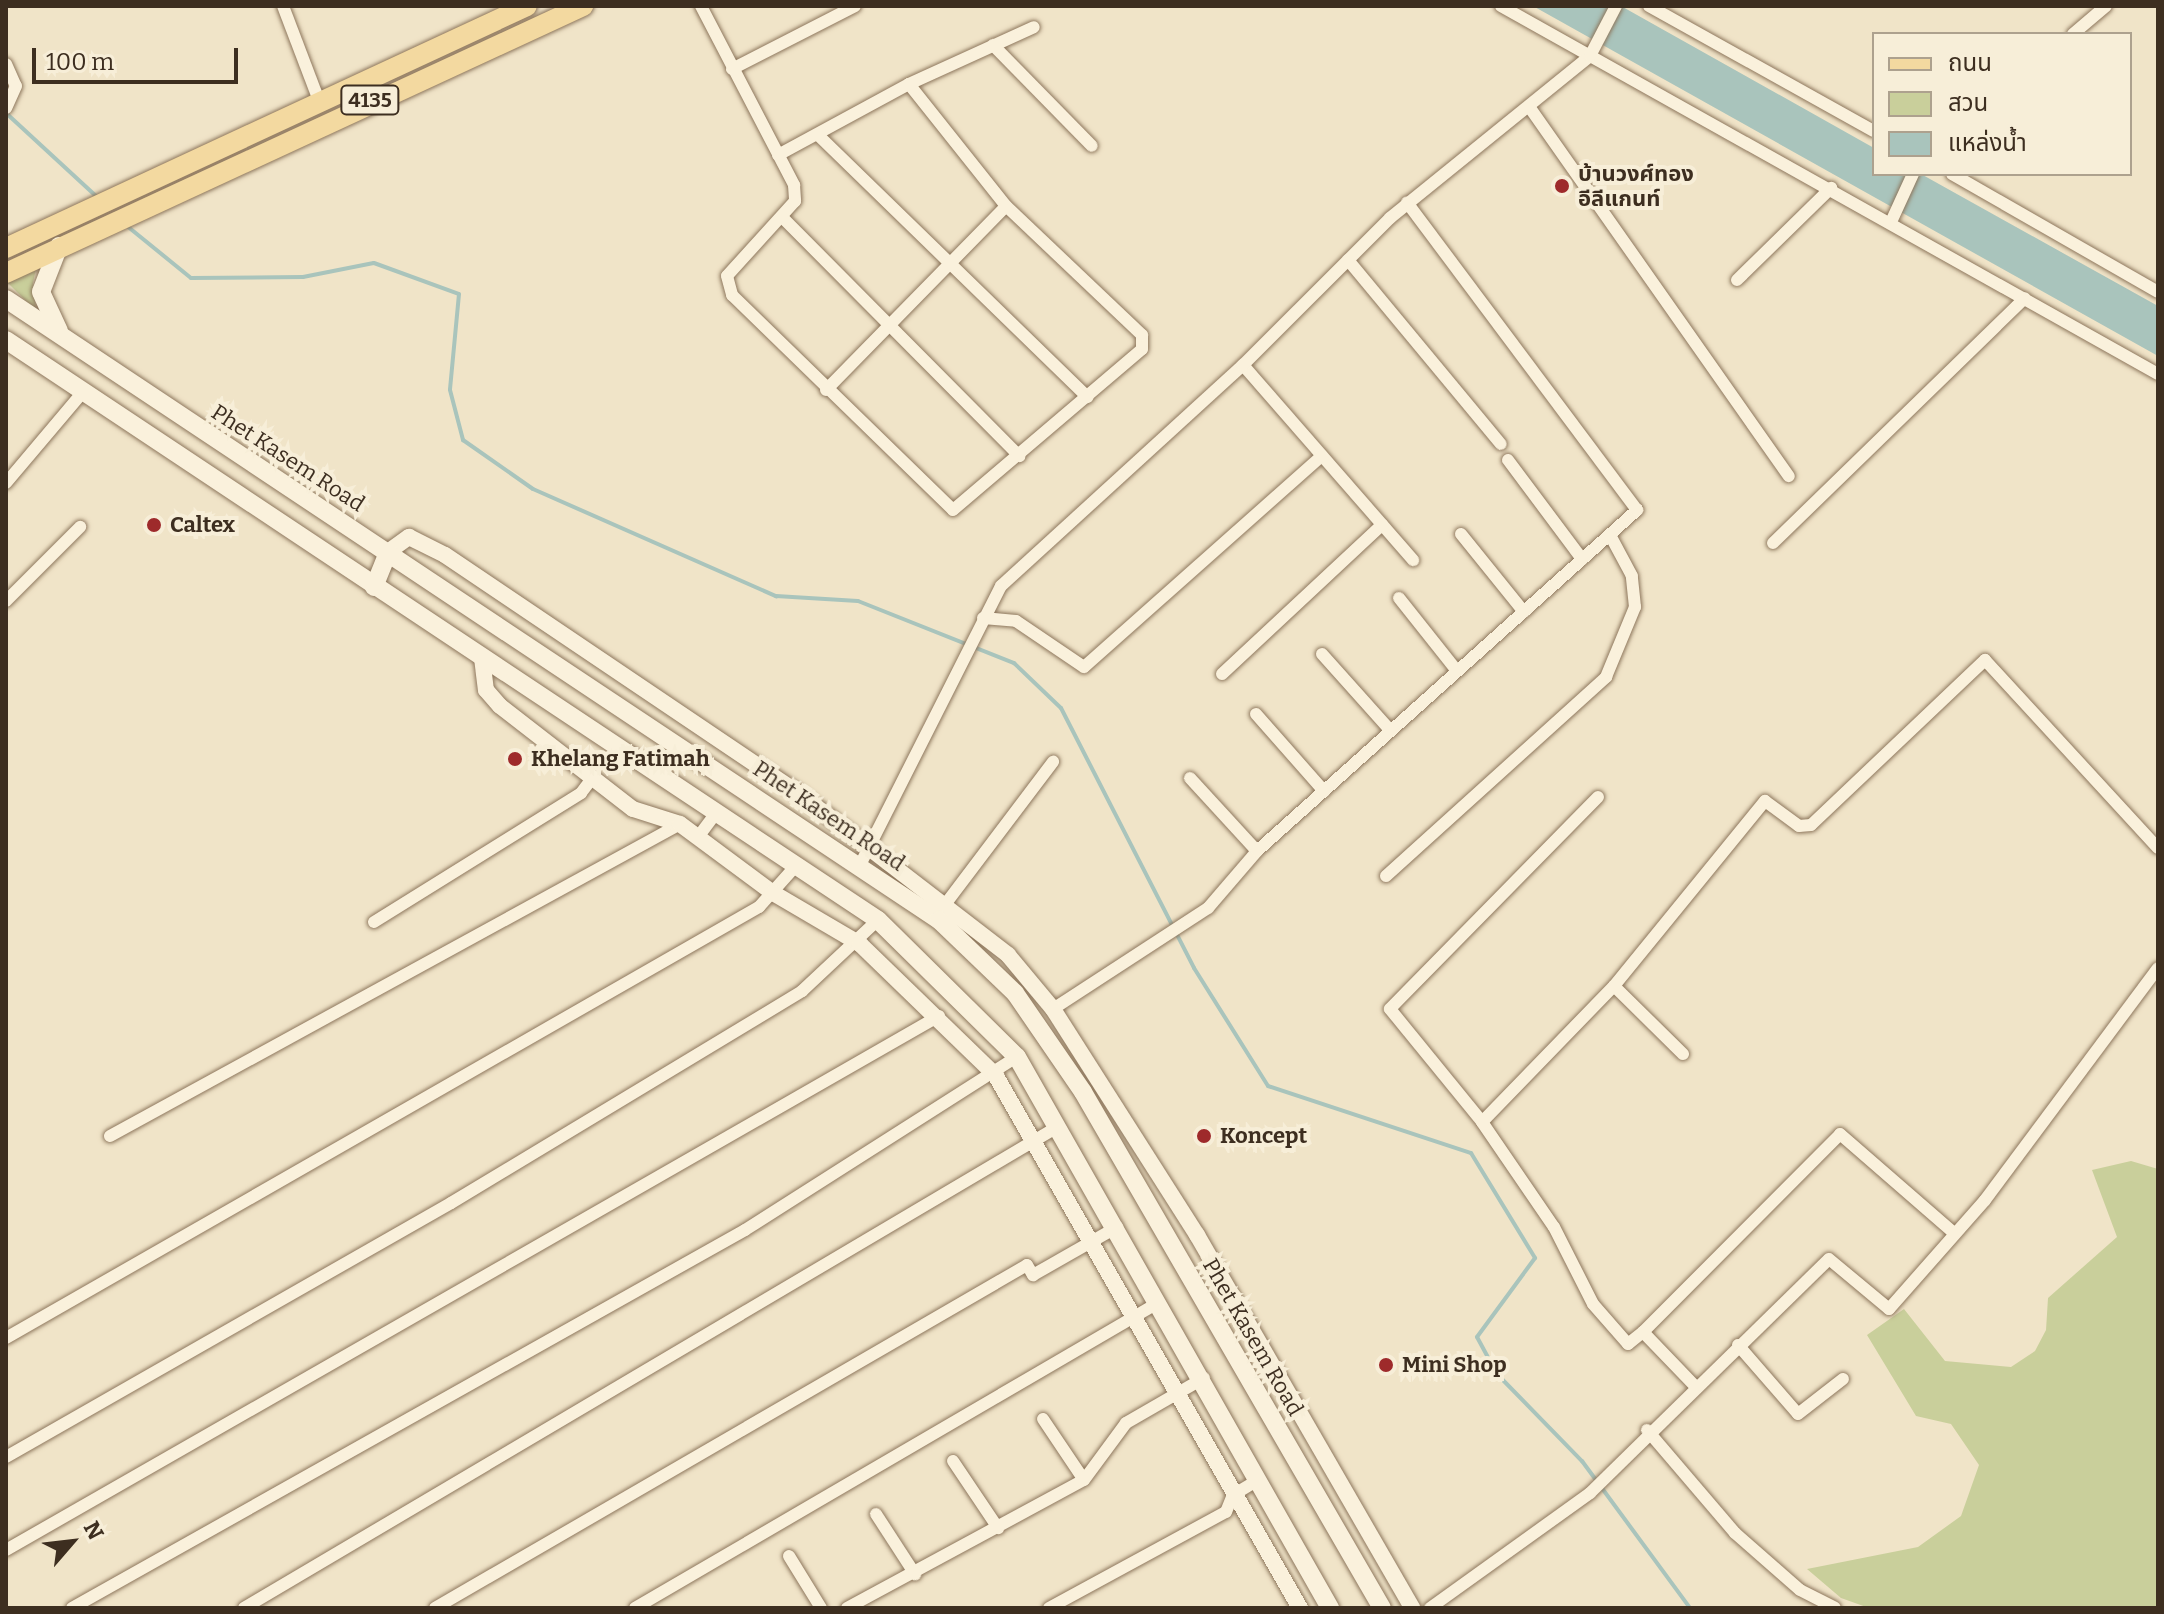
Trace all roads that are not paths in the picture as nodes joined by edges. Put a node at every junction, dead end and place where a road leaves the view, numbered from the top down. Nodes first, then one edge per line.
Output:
1 (283, 6) edge
2 (527, 6) edge
3 (583, 6) edge
4 (701, 6) edge
5 (855, 6) edge
6 (1501, 6) edge
7 (1616, 6) edge
8 (1649, 6) edge
9 (2100, 8) edge
10 (1034, 27) dead end
11 (2075, 32) edge
12 (993, 45) junction
13 (1590, 56) junction
14 (6, 64) edge
15 (732, 69) junction
16 (909, 84) junction
17 (318, 98) junction
18 (6, 108) edge
19 (1530, 108) junction
20 (1872, 130) edge
21 (818, 135) junction
22 (1092, 146) dead end
23 (778, 155) junction
24 (1912, 176) edge
25 (1955, 176) edge
26 (1831, 188) junction
27 (1407, 203) junction
28 (1006, 206) junction
29 (782, 217) junction
30 (1891, 222) junction
31 (44, 230) junction
32 (6, 239) edge
33 (59, 246) junction
34 (6, 248) edge
35 (1348, 260) junction
36 (950, 264) junction
37 (6, 273) edge
38 (1737, 280) dead end
39 (2158, 292) edge
40 (2025, 298) junction
41 (6, 299) edge
42 (887, 326) junction
43 (65, 338) junction
44 (6, 340) edge
45 (6, 351) edge
46 (1243, 365) junction
47 (49, 371) junction
48 (2158, 374) edge
49 (826, 390) junction
50 (83, 392) junction
51 (1087, 397) junction
52 (1501, 444) dead end
53 (1019, 456) junction
54 (1322, 456) junction
55 (1508, 460) dead end
56 (1789, 476) dead end
57 (6, 483) edge
58 (1382, 525) junction
59 (80, 527) dead end
60 (1461, 534) dead end
61 (1610, 535) junction
62 (1773, 543) dead end
63 (388, 552) junction
64 (1582, 559) junction
65 (1413, 560) dead end
66 (374, 587) junction
67 (1399, 598) dead end
68 (6, 601) edge
69 (1524, 612) junction
70 (983, 618) junction
71 (1322, 654) dead end
72 (482, 658) junction
73 (1457, 671) junction
74 (1222, 674) dead end
75 (1256, 714) dead end
76 (1390, 730) junction
77 (1053, 762) dead end
78 (593, 777) junction
79 (1190, 778) dead end
80 (1324, 791) junction
81 (1598, 797) dead end
82 (717, 812) junction
83 (680, 824) junction
84 (698, 837) junction
85 (2158, 848) edge
86 (871, 849) junction
87 (1257, 851) junction
88 (860, 865) junction
89 (793, 869) junction
90 (1386, 876) dead end
91 (773, 893) junction
92 (947, 902) junction
93 (878, 920) junction
94 (374, 922) dead end
95 (860, 944) junction
96 (2158, 968) edge
97 (1614, 986) junction
98 (1053, 1009) junction
99 (939, 1016) junction
100 (1683, 1054) dead end
101 (1017, 1057) junction
102 (996, 1076) junction
103 (1091, 1086) junction
104 (1482, 1122) junction
105 (1054, 1129) junction
106 (110, 1136) dead end
107 (1034, 1142) junction
108 (1117, 1227) junction
109 (1954, 1233) junction
110 (1090, 1242) junction
111 (1156, 1304) junction
112 (1132, 1318) junction
113 (1643, 1332) junction
114 (6, 1338) edge
115 (1738, 1345) junction
116 (1204, 1378) junction
117 (1843, 1379) dead end
118 (1694, 1385) junction
119 (1177, 1394) junction
120 (1043, 1419) dead end
121 (1647, 1430) junction
122 (6, 1457) edge
123 (953, 1461) dead end
124 (1084, 1480) junction
125 (1255, 1482) junction
126 (1233, 1495) junction
127 (876, 1514) dead end
128 (998, 1528) junction
129 (6, 1550) edge
130 (789, 1556) dead end
131 (915, 1574) junction
132 (72, 1608) edge
133 (244, 1608) edge
134 (435, 1608) edge
135 (635, 1608) edge
136 (821, 1608) edge
137 (847, 1608) edge
138 (1049, 1608) edge
139 (1300, 1608) edge
140 (1330, 1608) edge
141 (1382, 1608) edge
142 (1412, 1608) edge
143 (1430, 1608) edge
144 (1835, 1608) edge

1 - 17 street
2 - 17 main road, 4135
3 - 33 main road, 4135
4 - 15 street
5 - 15 street
6 - 13 street
7 - 13 street
8 - 20 street
9 - 11 street
10 - 12 street
12 - 16 street
12 - 22 street
13 - 19 street
13 - 26 street
14 - 18 street
15 - 23 street
16 - 21 street
16 - 28 street
17 - 31 main road, 4135
19 - 27 street
19 - 56 street
21 - 23 street
21 - 36 street
23 - 29 street
24 - 30 street
25 - 39 street
26 - 30 street
26 - 38 street
27 - 35 street
27 - 61 street
28 - 36 street
28 - 51 street
29 - 42 street
29 - 49 street
30 - 40 street
31 - 32 main road
31 - 34 main road, 4135
33 - 37 main road, 4135
33 - 43 main road
35 - 46 street
35 - 52 street
36 - 42 street
36 - 51 street
40 - 48 street
40 - 62 street
41 - 43 main road, Phet Kasem Road
42 - 49 street
42 - 53 street
43 - 63 main road, Phet Kasem Road
44 - 47 main road
45 - 47 main road
46 - 54 street
46 - 70 street
47 - 50 main road
49 - 53 street
50 - 57 street
50 - 66 main road
51 - 53 street
54 - 58 street
54 - 70 street
55 - 64 street
58 - 65 street
58 - 74 street
59 - 68 street
60 - 69 street
61 - 64 street
61 - 90 street
63 - 66 main road
63 - 86 street
63 - 88 main road, Phet Kasem Road
64 - 69 street
66 - 72 main road
67 - 73 street
69 - 73 street
70 - 86 street
71 - 76 street
72 - 78 street
72 - 82 main road
73 - 76 street
75 - 80 street
76 - 80 street
77 - 92 street
78 - 83 street
78 - 94 street
79 - 87 street
80 - 87 street
81 - 104 street
82 - 84 street
82 - 89 main road
83 - 84 street
83 - 106 street
84 - 91 street
85 - 97 street
86 - 88 street
86 - 92 street
87 - 98 street
88 - 103 main road, Phet Kasem Road
89 - 91 street
89 - 93 main road
91 - 95 street
91 - 114 street
92 - 98 street
93 - 95 street
93 - 101 main road
95 - 99 street
95 - 122 street
96 - 109 street
97 - 100 street
97 - 104 street
98 - 103 street
99 - 102 street
99 - 129 street
101 - 102 street
101 - 105 main road
102 - 107 street
102 - 132 street
103 - 141 main road, Phet Kasem Road
103 - 142 street
104 - 113 street
105 - 107 street
105 - 108 main road
107 - 110 street
107 - 133 street
108 - 110 street
108 - 111 main road
109 - 113 street
109 - 115 street
110 - 112 street
110 - 134 street
111 - 112 street
111 - 116 main road
112 - 119 street
112 - 135 street
113 - 118 street
115 - 117 street
115 - 118 street
116 - 119 street
116 - 125 main road
118 - 121 street
119 - 124 street
119 - 126 street
120 - 124 street
121 - 143 street
121 - 144 street
123 - 128 street
124 - 128 street
125 - 126 street
125 - 140 main road
126 - 138 street
126 - 139 street
127 - 131 street
128 - 131 street
130 - 136 street
131 - 137 street

